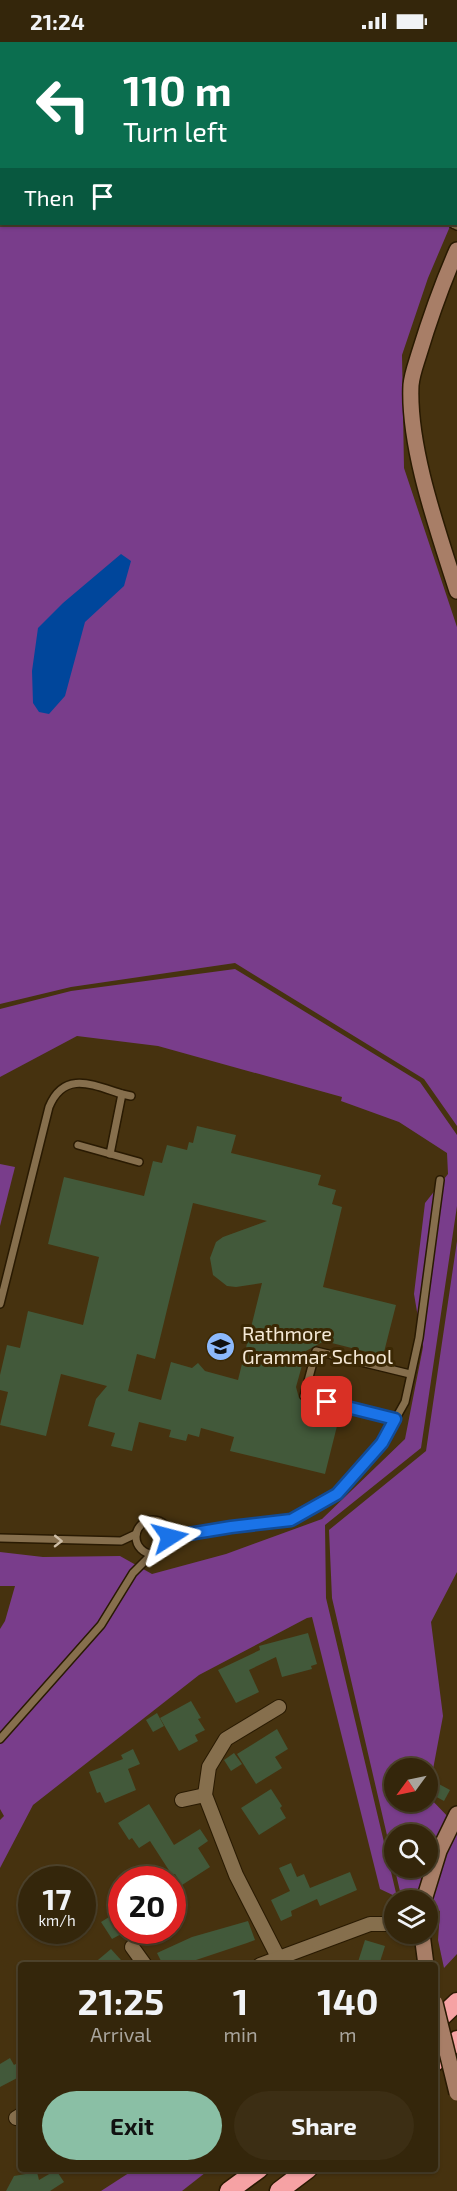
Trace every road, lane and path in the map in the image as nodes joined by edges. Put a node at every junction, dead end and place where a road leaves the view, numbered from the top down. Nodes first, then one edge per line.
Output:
1 (457, 250) edge
2 (457, 591) edge
3 (122, 1094) junction
4 (131, 1096) dead end
5 (78, 1145) dead end
6 (110, 1154) junction
7 (140, 1162) dead end
8 (440, 1180) dead end
9 (0, 1304) edge
10 (410, 1374) junction
11 (395, 1419) junction
12 (136, 1534) junction
13 (170, 1537) junction
14 (0, 1538) edge
15 (152, 1555) junction
16 (279, 1707) dead end
17 (0, 1739) edge
18 (205, 1796) junction
19 (182, 1800) dead end
20 (457, 1814) edge
21 (427, 1890) edge
22 (384, 1924) edge
23 (423, 1944) edge
24 (132, 1947) dead end
25 (279, 1959) junction
26 (143, 1962) edge
27 (270, 1962) edge
28 (426, 1962) edge
29 (457, 2002) edge
30 (438, 2015) edge
31 (438, 2020) edge
32 (457, 2040) edge
33 (438, 2059) edge
34 (457, 2093) edge
35 (255, 2172) edge
36 (304, 2172) edge
37 (229, 2191) edge
38 (279, 2191) edge

1 - 2 street
3 - 4 lane
3 - 6 lane
3 - 9 lane
5 - 6 lane
6 - 7 lane
8 - 10 lane
10 - 11 lane
10 - 11 lane
11 - 13 lane
12 - 13 lane
14 -> 12 lane
12 - 15 lane
13 - 15 lane
15 - 17 lane
16 - 18 street
18 - 19 street
18 - 25 street
20 - 21 street
22 - 25 street
23 - 28 street
24 - 26 street
25 - 27 street
29 - 31 highway
30 - 34 street, bridge
32 - 33 highway
35 - 37 highway
36 - 38 highway

